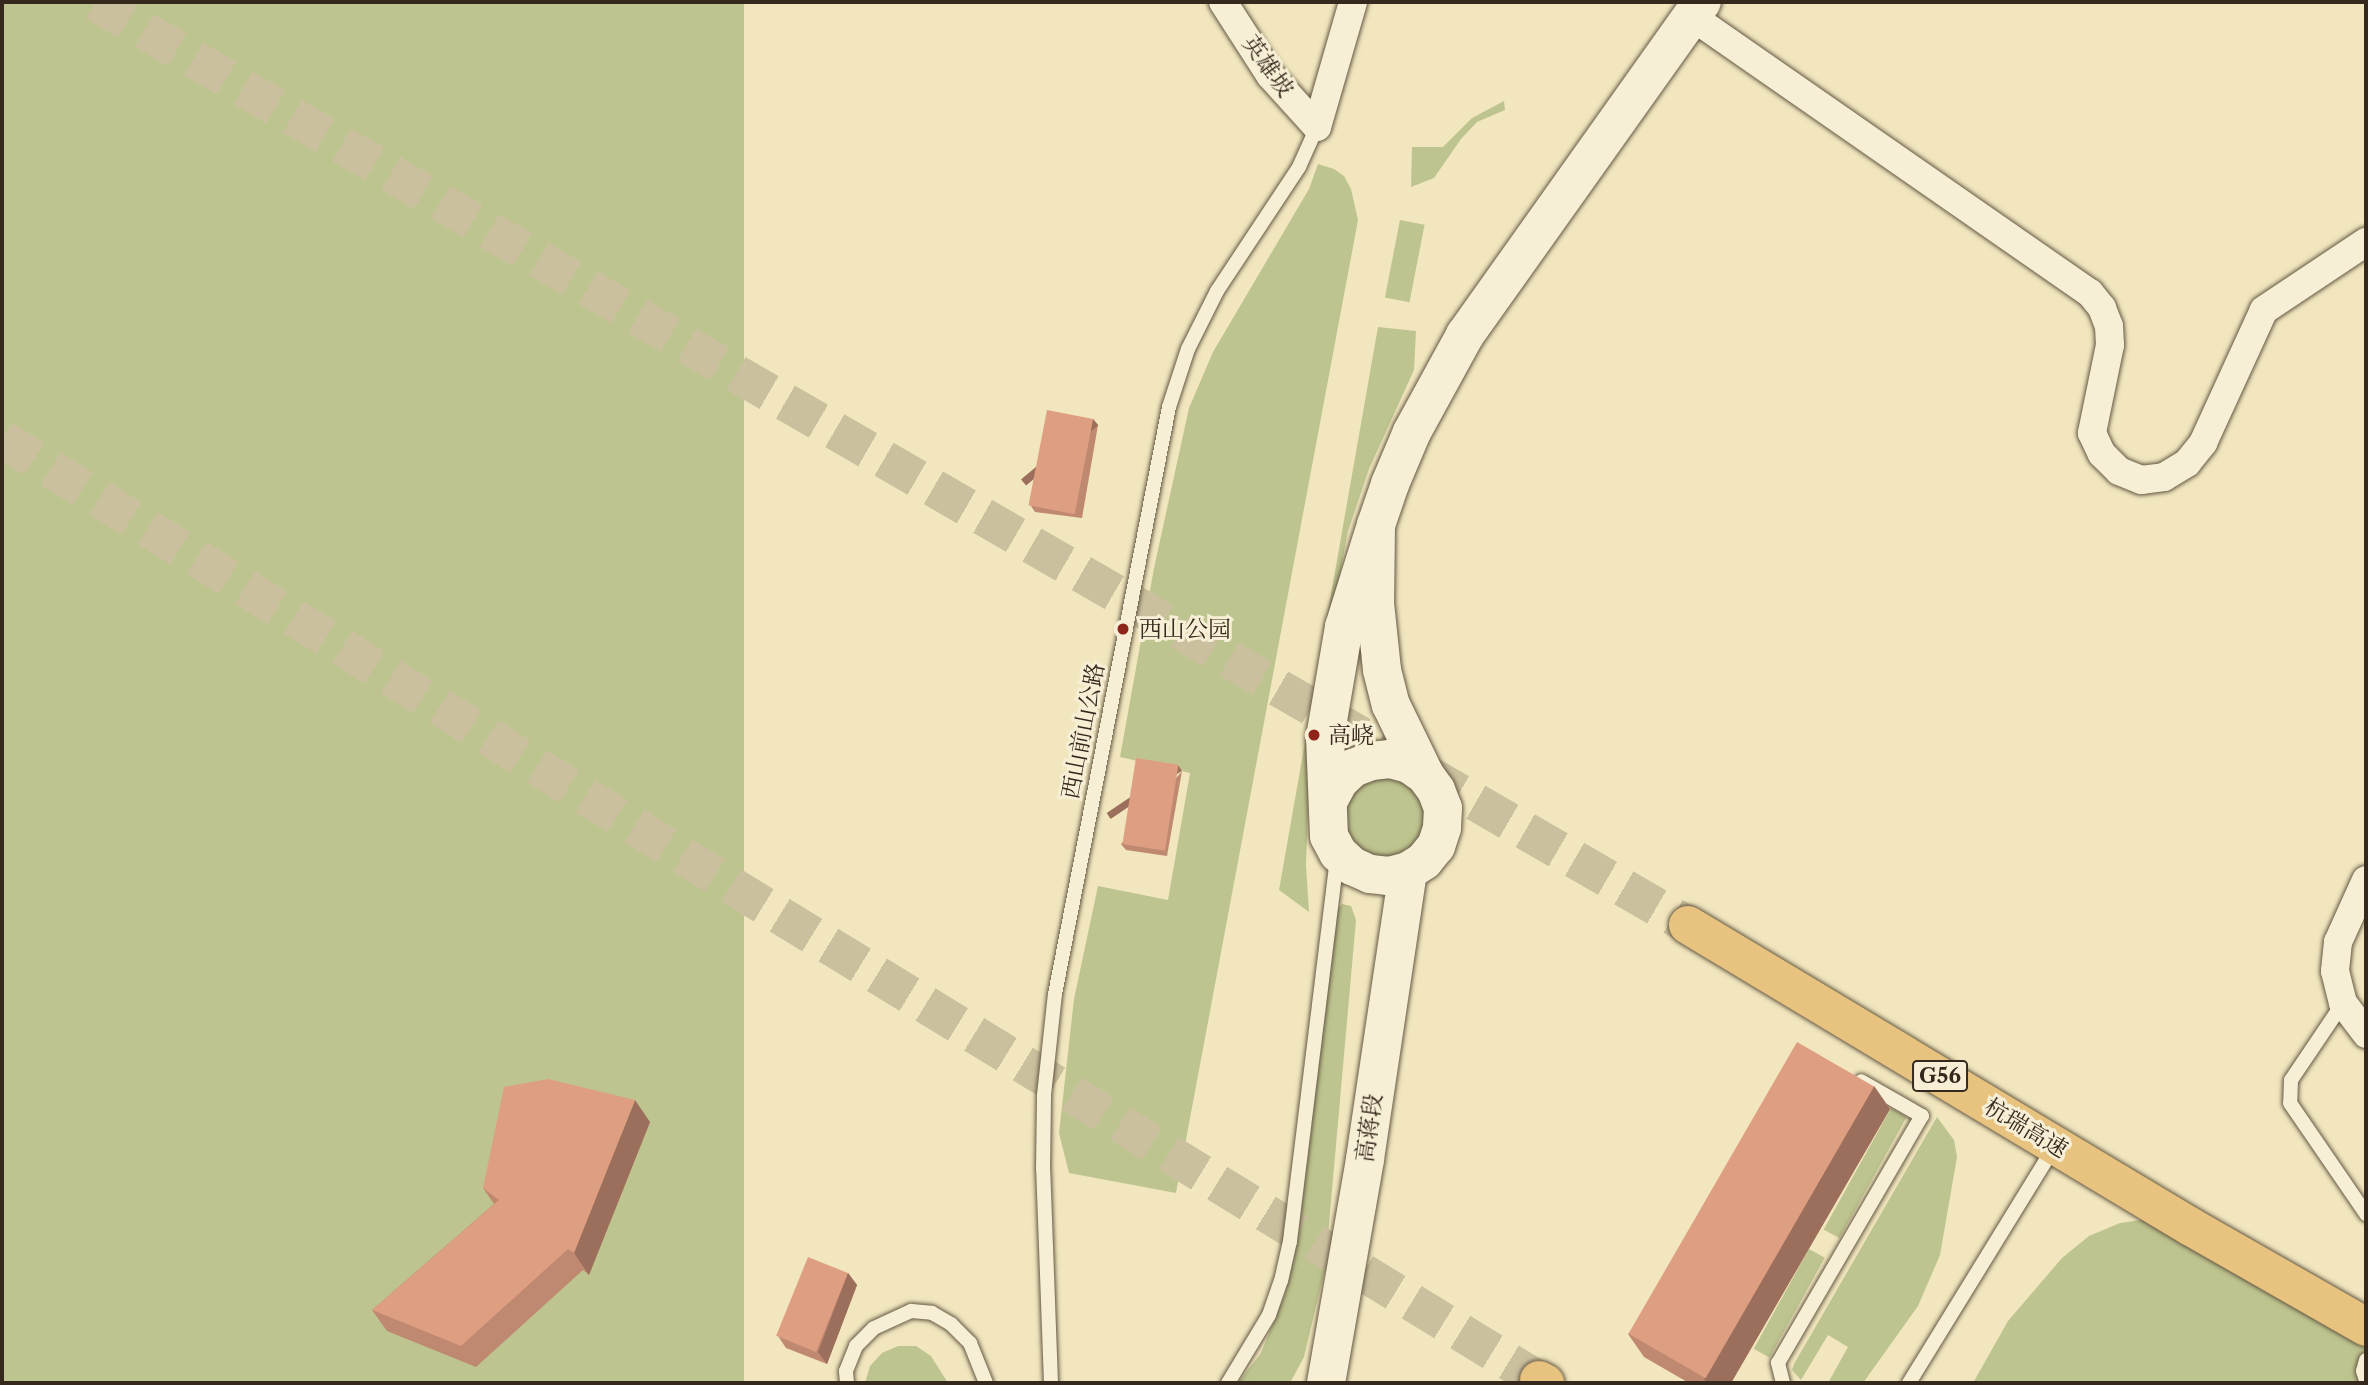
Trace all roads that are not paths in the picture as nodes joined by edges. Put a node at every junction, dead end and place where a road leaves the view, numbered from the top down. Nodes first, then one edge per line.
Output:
1 (1223, 2) edge
2 (1353, 2) edge
3 (1697, 9) edge
4 (1317, 127) junction
5 (2366, 242) edge
6 (1376, 525) junction
7 (1425, 775) junction
8 (1330, 798) junction
9 (1338, 853) junction
10 (1408, 871) junction
11 (2366, 880) edge
12 (1688, 925) tunnel mouth
13 (2343, 1003) junction
14 (2366, 1034) edge
15 (1852, 1076) edge
16 (2055, 1146) junction
17 (2366, 1214) edge
18 (2366, 1327) edge
19 (2366, 1360) edge
20 (2366, 1380) edge
21 (847, 1383) edge
22 (986, 1383) edge
23 (1051, 1383) edge
24 (1228, 1383) edge
25 (1326, 1383) edge
26 (1783, 1383) edge
27 (1909, 1383) edge

1 - 4 street, 英雄坡
2 - 4 street
3 - 5 street
3 - 6 main road
4 - 23 lane, 西山前山公路
6 - 7 main road
6 - 8 main road
7 - 8 main road
7 - 10 main road
8 - 9 main road
9 - 10 main road
9 - 24 lane
10 - 25 main road, 高蒋段
11 - 13 street
12 - 16 highway, 杭瑞高速 / G56
13 - 14 street
13 - 17 lane
15 - 26 lane
16 - 18 highway, 杭瑞高速 / G56
16 - 27 lane
19 - 20 lane
21 - 22 lane

